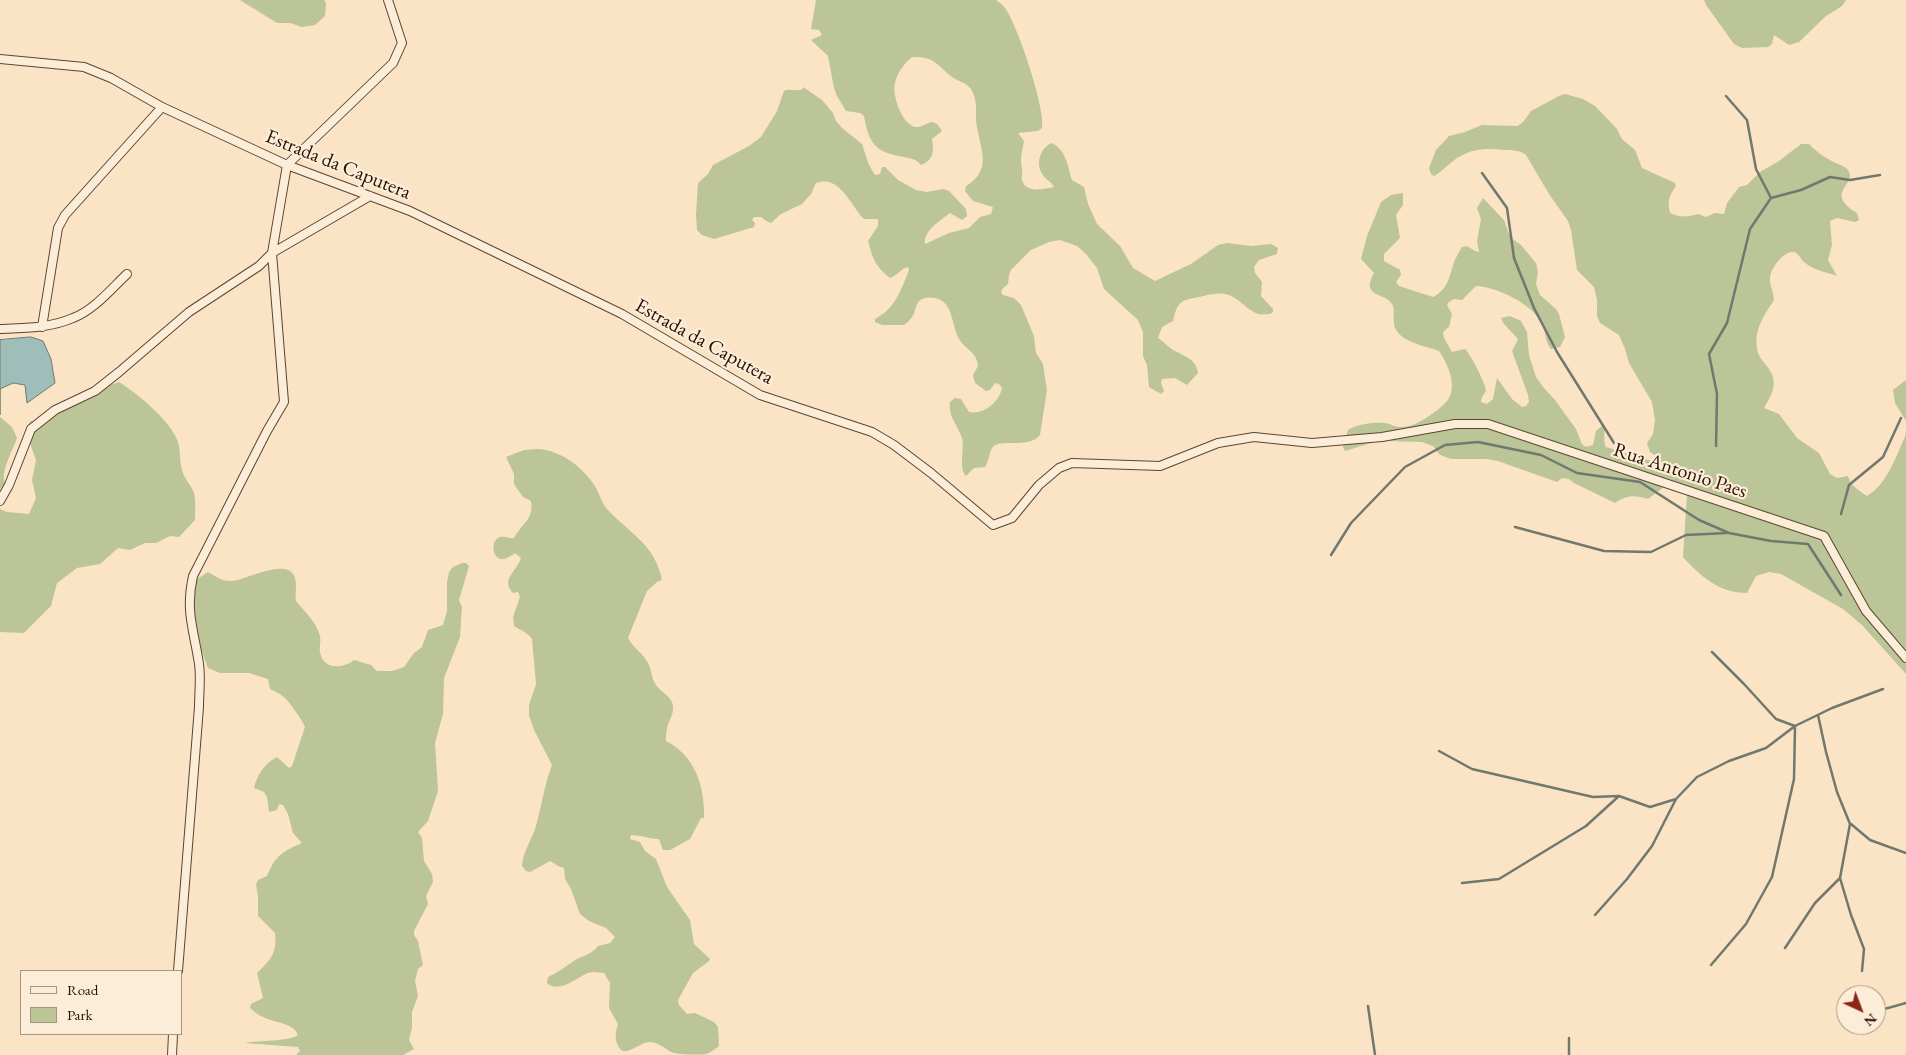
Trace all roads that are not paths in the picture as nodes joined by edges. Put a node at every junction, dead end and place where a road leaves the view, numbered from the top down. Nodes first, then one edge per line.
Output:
1 (388, 0) edge
2 (0, 58) edge
3 (162, 107) junction
4 (287, 165) junction
5 (370, 196) junction
6 (272, 253) junction
7 (127, 274) dead end
8 (42, 328) junction
9 (0, 329) edge
10 (1382, 437) joint
11 (0, 502) edge
12 (1906, 658) edge
13 (178, 970) edge
14 (174, 1035) edge
15 (172, 1055) edge

1 - 4 street
2 - 3 street, Estrada da Caputera
3 - 4 street, Estrada da Caputera
3 - 8 street
4 - 5 street, Estrada da Caputera
4 - 6 street
5 - 6 street
5 - 10 street, Estrada da Caputera
6 - 11 street
6 - 13 street
7 - 8 street
8 - 9 street
10 - 12 street, Rua Antonio Paes
14 - 15 street

